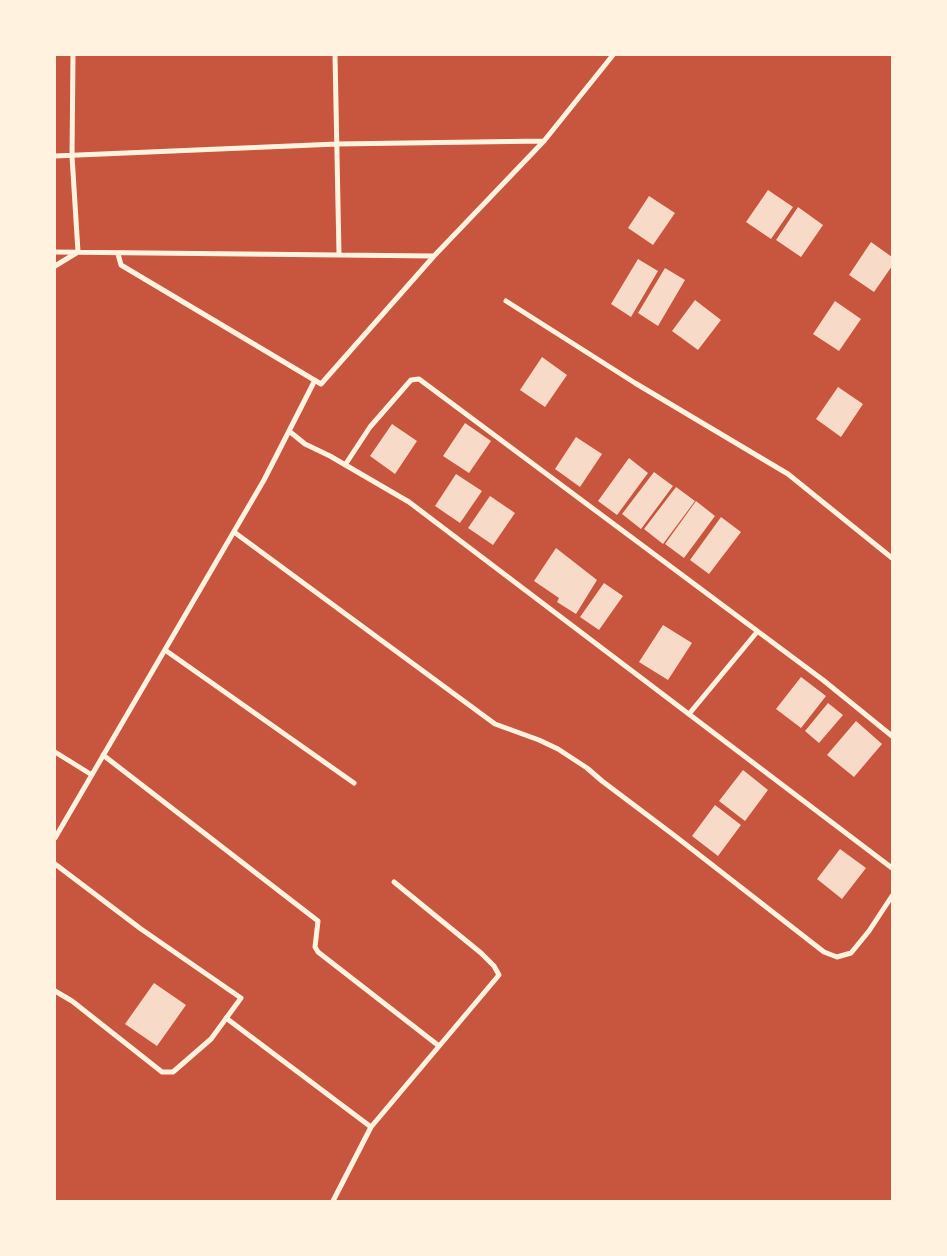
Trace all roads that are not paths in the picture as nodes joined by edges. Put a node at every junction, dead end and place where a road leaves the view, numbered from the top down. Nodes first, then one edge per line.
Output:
1 (73, 55) edge
2 (336, 55) edge
3 (613, 55) edge
4 (544, 141) junction
5 (337, 144) junction
6 (55, 156) edge
7 (72, 156) junction
8 (55, 252) edge
9 (78, 252) junction
10 (118, 254) junction
11 (339, 254) junction
12 (434, 256) junction
13 (55, 266) edge
14 (506, 301) dead end
15 (315, 380) junction
16 (289, 431) junction
17 (345, 465) junction
18 (234, 532) junction
19 (892, 558) edge
20 (757, 632) junction
21 (165, 650) junction
22 (689, 714) junction
23 (892, 736) edge
24 (55, 752) edge
25 (103, 755) junction
26 (92, 775) junction
27 (354, 783) dead end
28 (55, 838) edge
29 (55, 864) edge
30 (892, 868) edge
31 (394, 882) dead end
32 (892, 896) edge
33 (55, 991) edge
34 (226, 1018) junction
35 (438, 1046) junction
36 (371, 1128) junction
37 (333, 1201) edge

1 - 7 street
2 - 5 street
3 - 4 street
4 - 5 street
4 - 12 street
5 - 7 street
5 - 11 street
6 - 7 street
7 - 9 street
8 - 9 street
9 - 10 street
9 - 13 street
10 - 11 street
10 - 15 street
11 - 12 street
12 - 15 street
14 - 19 street
15 - 16 street
16 - 17 street
16 - 18 street
17 - 20 street
17 - 22 street
18 - 21 street
18 - 32 street
20 - 22 street
20 - 23 street
21 - 25 street
21 - 27 street
22 - 30 street
24 - 26 street
25 - 26 street
25 - 35 street
26 - 28 street
29 - 34 street
31 - 35 street
33 - 34 street
34 - 36 street
35 - 36 street
36 - 37 street

